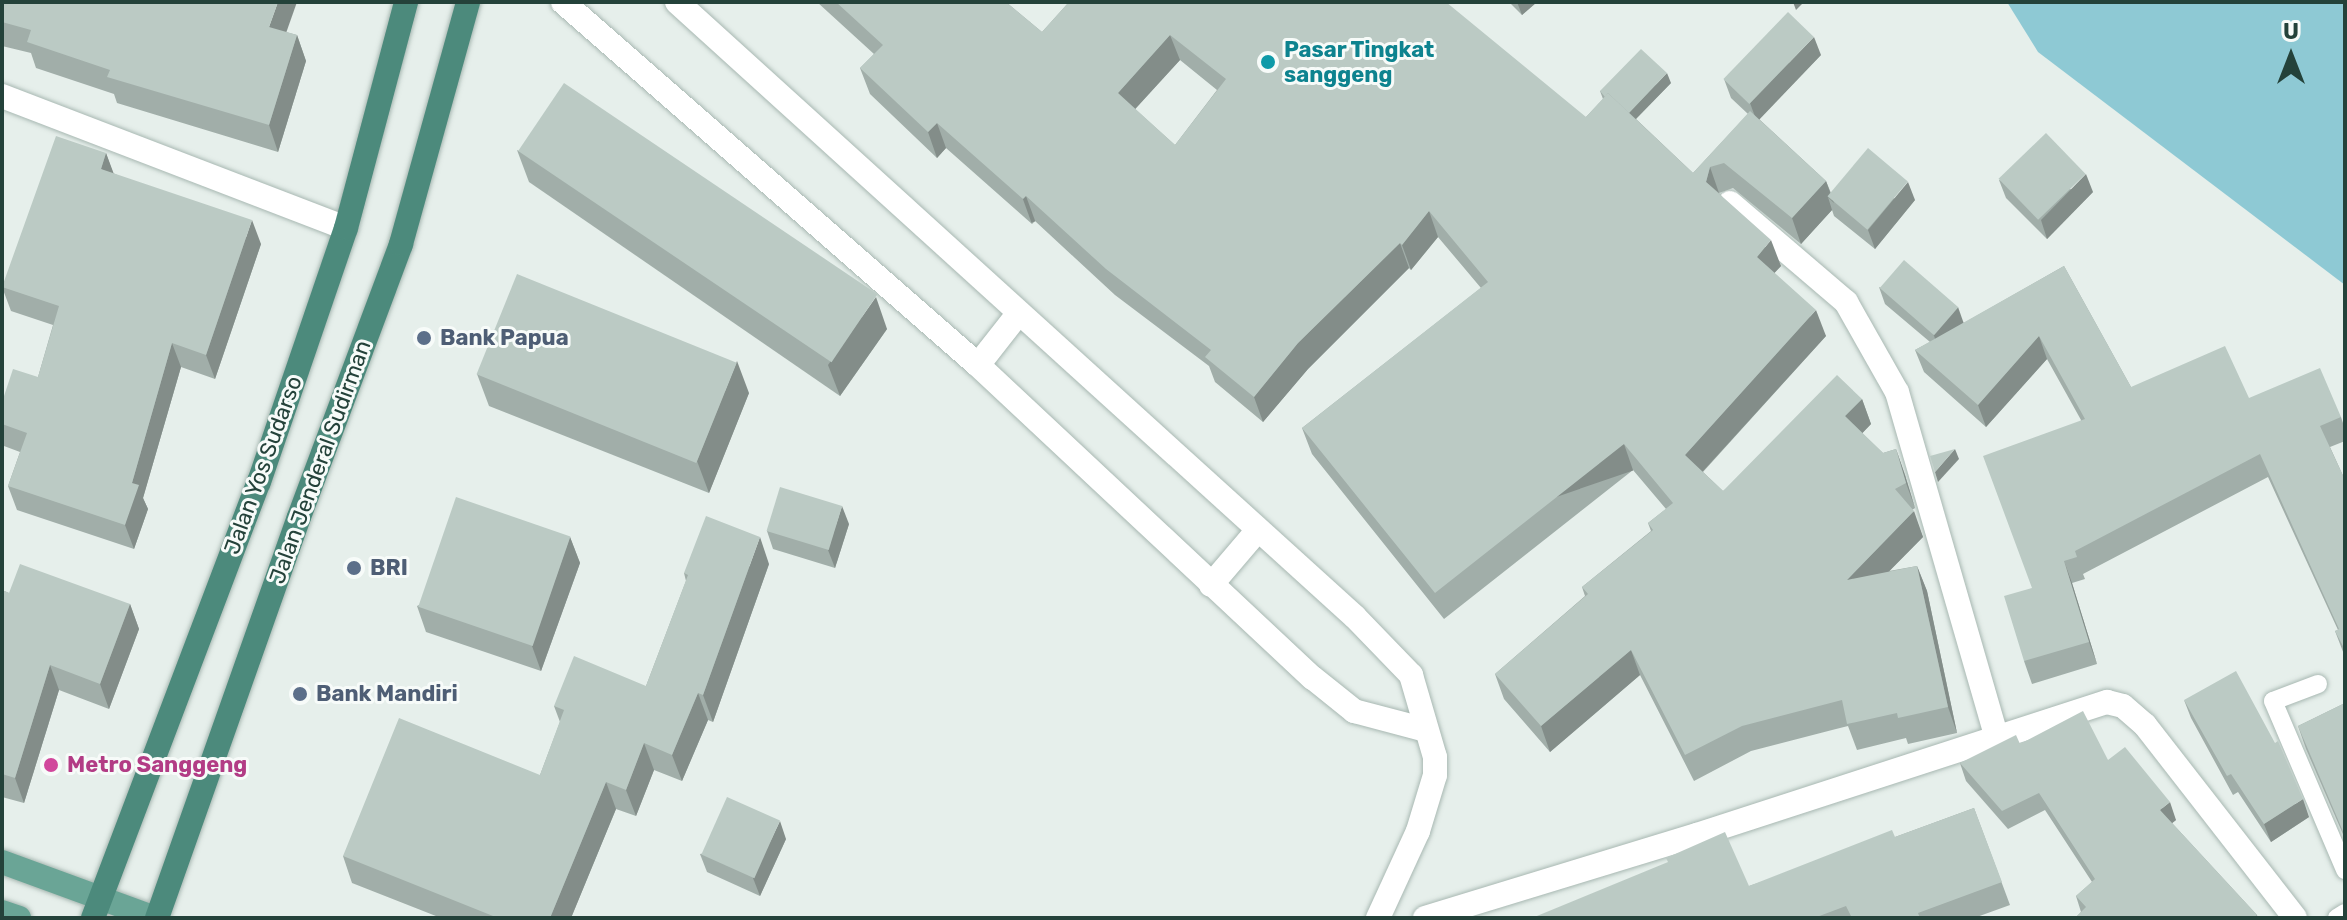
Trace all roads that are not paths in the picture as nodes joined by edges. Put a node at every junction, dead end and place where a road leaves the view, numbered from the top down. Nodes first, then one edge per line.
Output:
1 (406, 2) edge
2 (468, 2) edge
3 (563, 2) edge
4 (677, 2) edge
5 (2, 96) edge
6 (1730, 203) edge
7 (346, 228) junction
8 (1018, 314) junction
9 (978, 365) junction
10 (1257, 531) junction
11 (1211, 585) junction
12 (2318, 684) dead end
13 (1426, 730) junction
14 (1997, 739) junction
15 (2, 862) edge
16 (2345, 870) edge
17 (96, 907) edge
18 (2, 912) edge
19 (2345, 913) edge
20 (19, 918) edge
21 (156, 918) edge
22 (1378, 918) edge
23 (1425, 918) edge
24 (2295, 918) edge
25 (2337, 918) edge

1 - 7 highway, Jalan Yos Sudarso
2 - 21 highway, Jalan Jenderal Sudirman
3 - 9 street
4 - 8 street
5 - 7 street
6 - 14 street
7 - 17 highway, Jalan Yos Sudarso
8 - 9 street
8 - 10 street
9 - 11 street
10 - 11 street
10 - 13 street
11 - 13 street
12 - 16 lane
13 - 22 street
14 - 23 street
14 - 24 street
15 - 17 main road
17 - 21 main road
18 - 20 main road
19 - 25 lane

